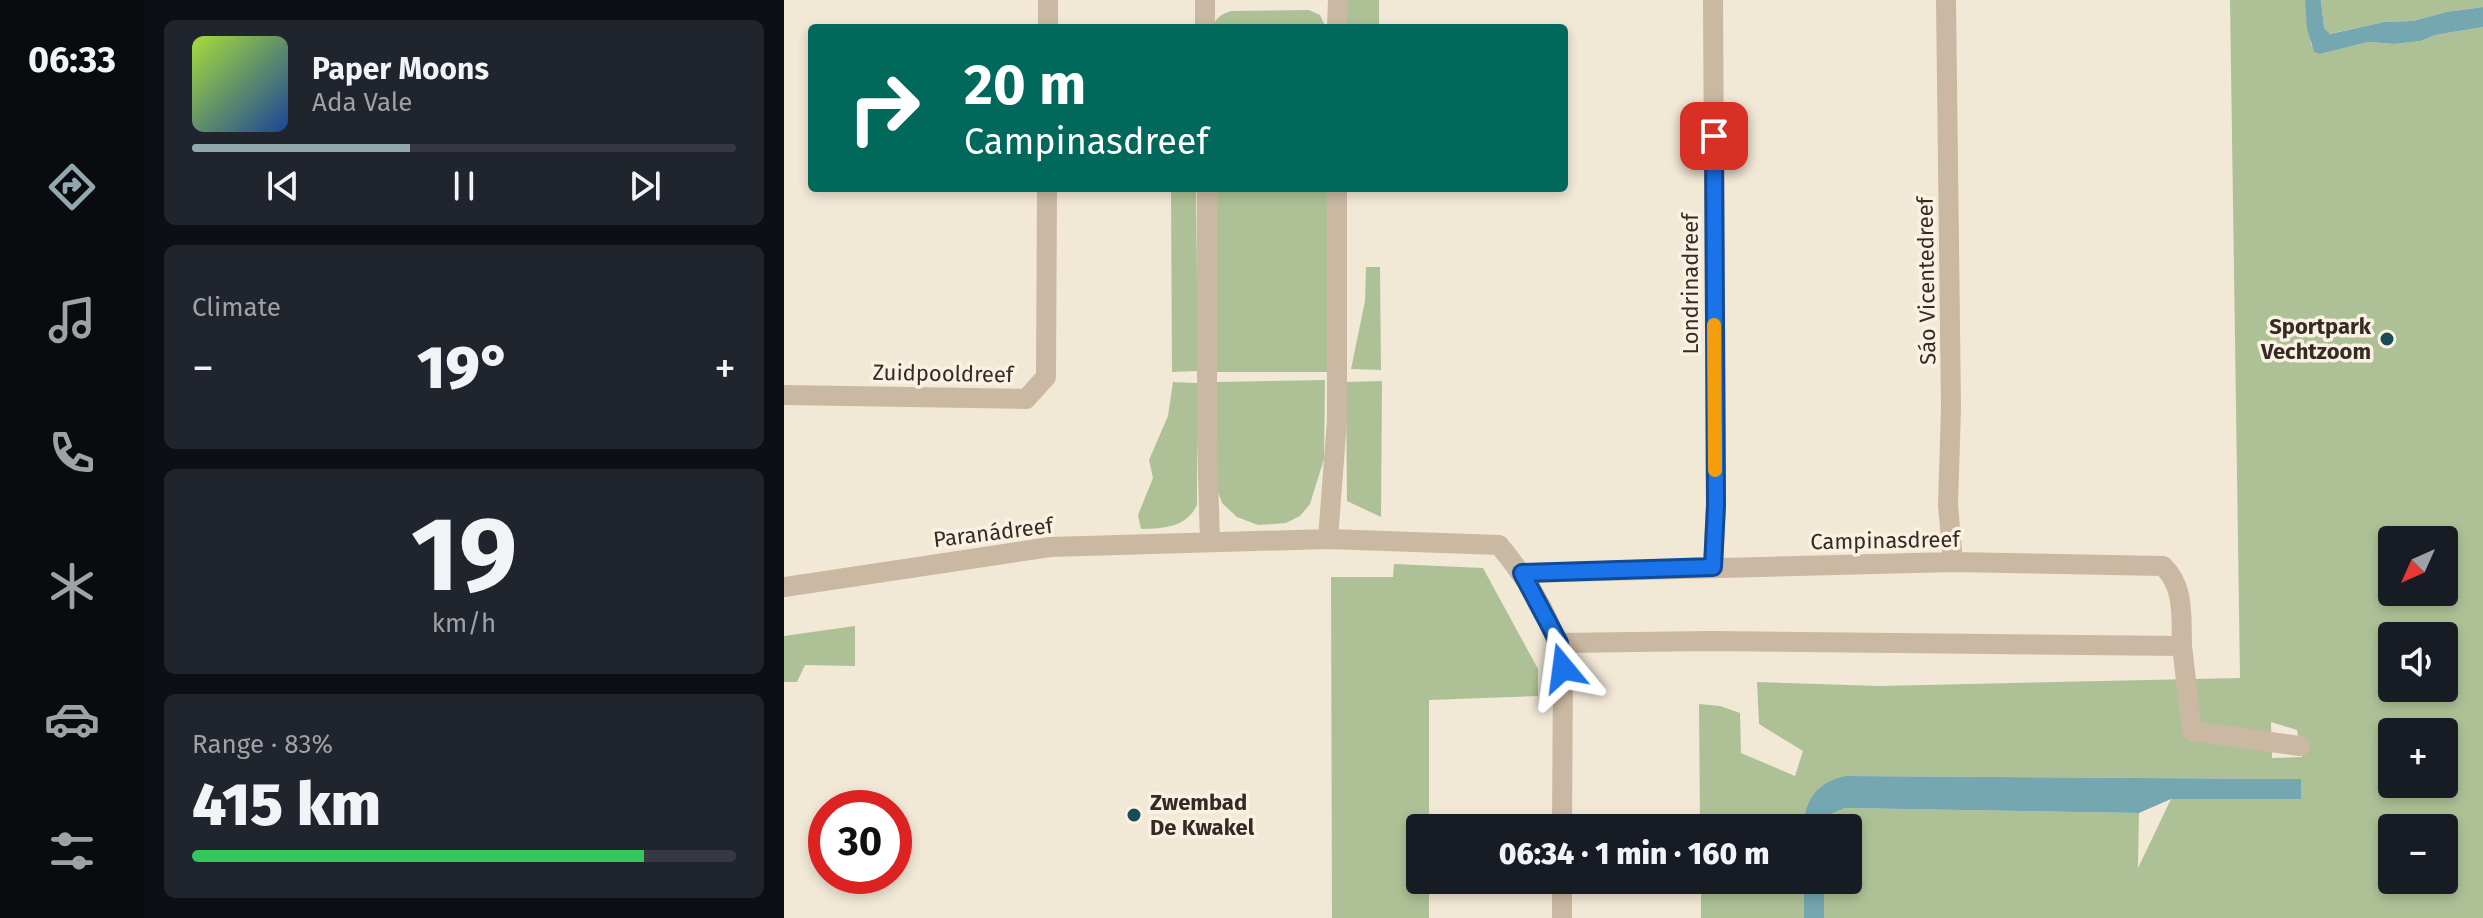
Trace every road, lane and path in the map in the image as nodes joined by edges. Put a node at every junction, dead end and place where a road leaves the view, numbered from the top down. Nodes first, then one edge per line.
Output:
1 (1048, 0) edge
2 (1205, 0) edge
3 (1338, 0) edge
4 (1713, 0) edge
5 (1946, 0) edge
6 (1048, 24) edge
7 (1205, 24) edge
8 (1337, 24) edge
9 (1047, 192) edge
10 (1207, 192) edge
11 (1337, 192) edge
12 (784, 395) edge
13 (1328, 539) junction
14 (1210, 542) junction
15 (1953, 562) junction
16 (1713, 567) junction
17 (1522, 573) junction
18 (784, 587) edge
19 (1559, 643) junction
20 (2182, 646) junction
21 (2300, 746) dead end
22 (1562, 814) edge
23 (1562, 894) edge
24 (1562, 918) edge

1 - 6 street
2 - 7 street
3 - 8 street
4 - 16 street, Londrinadreef
5 - 15 street, Sáo Vicentedreef
9 - 12 street, Zuidpooldreef
10 - 14 street
11 - 13 street
13 - 14 street, Paranádreef
13 - 17 street, Paranádreef
14 - 18 street, Paranádreef
15 - 16 street, Campinasdreef
15 - 20 street, Campinasdreef
16 - 17 street, Campinasdreef
17 - 19 street, Paranádreef
19 - 20 street
19 - 22 street, Paranádreef
20 - 21 street, Campinasdreef
23 - 24 street

